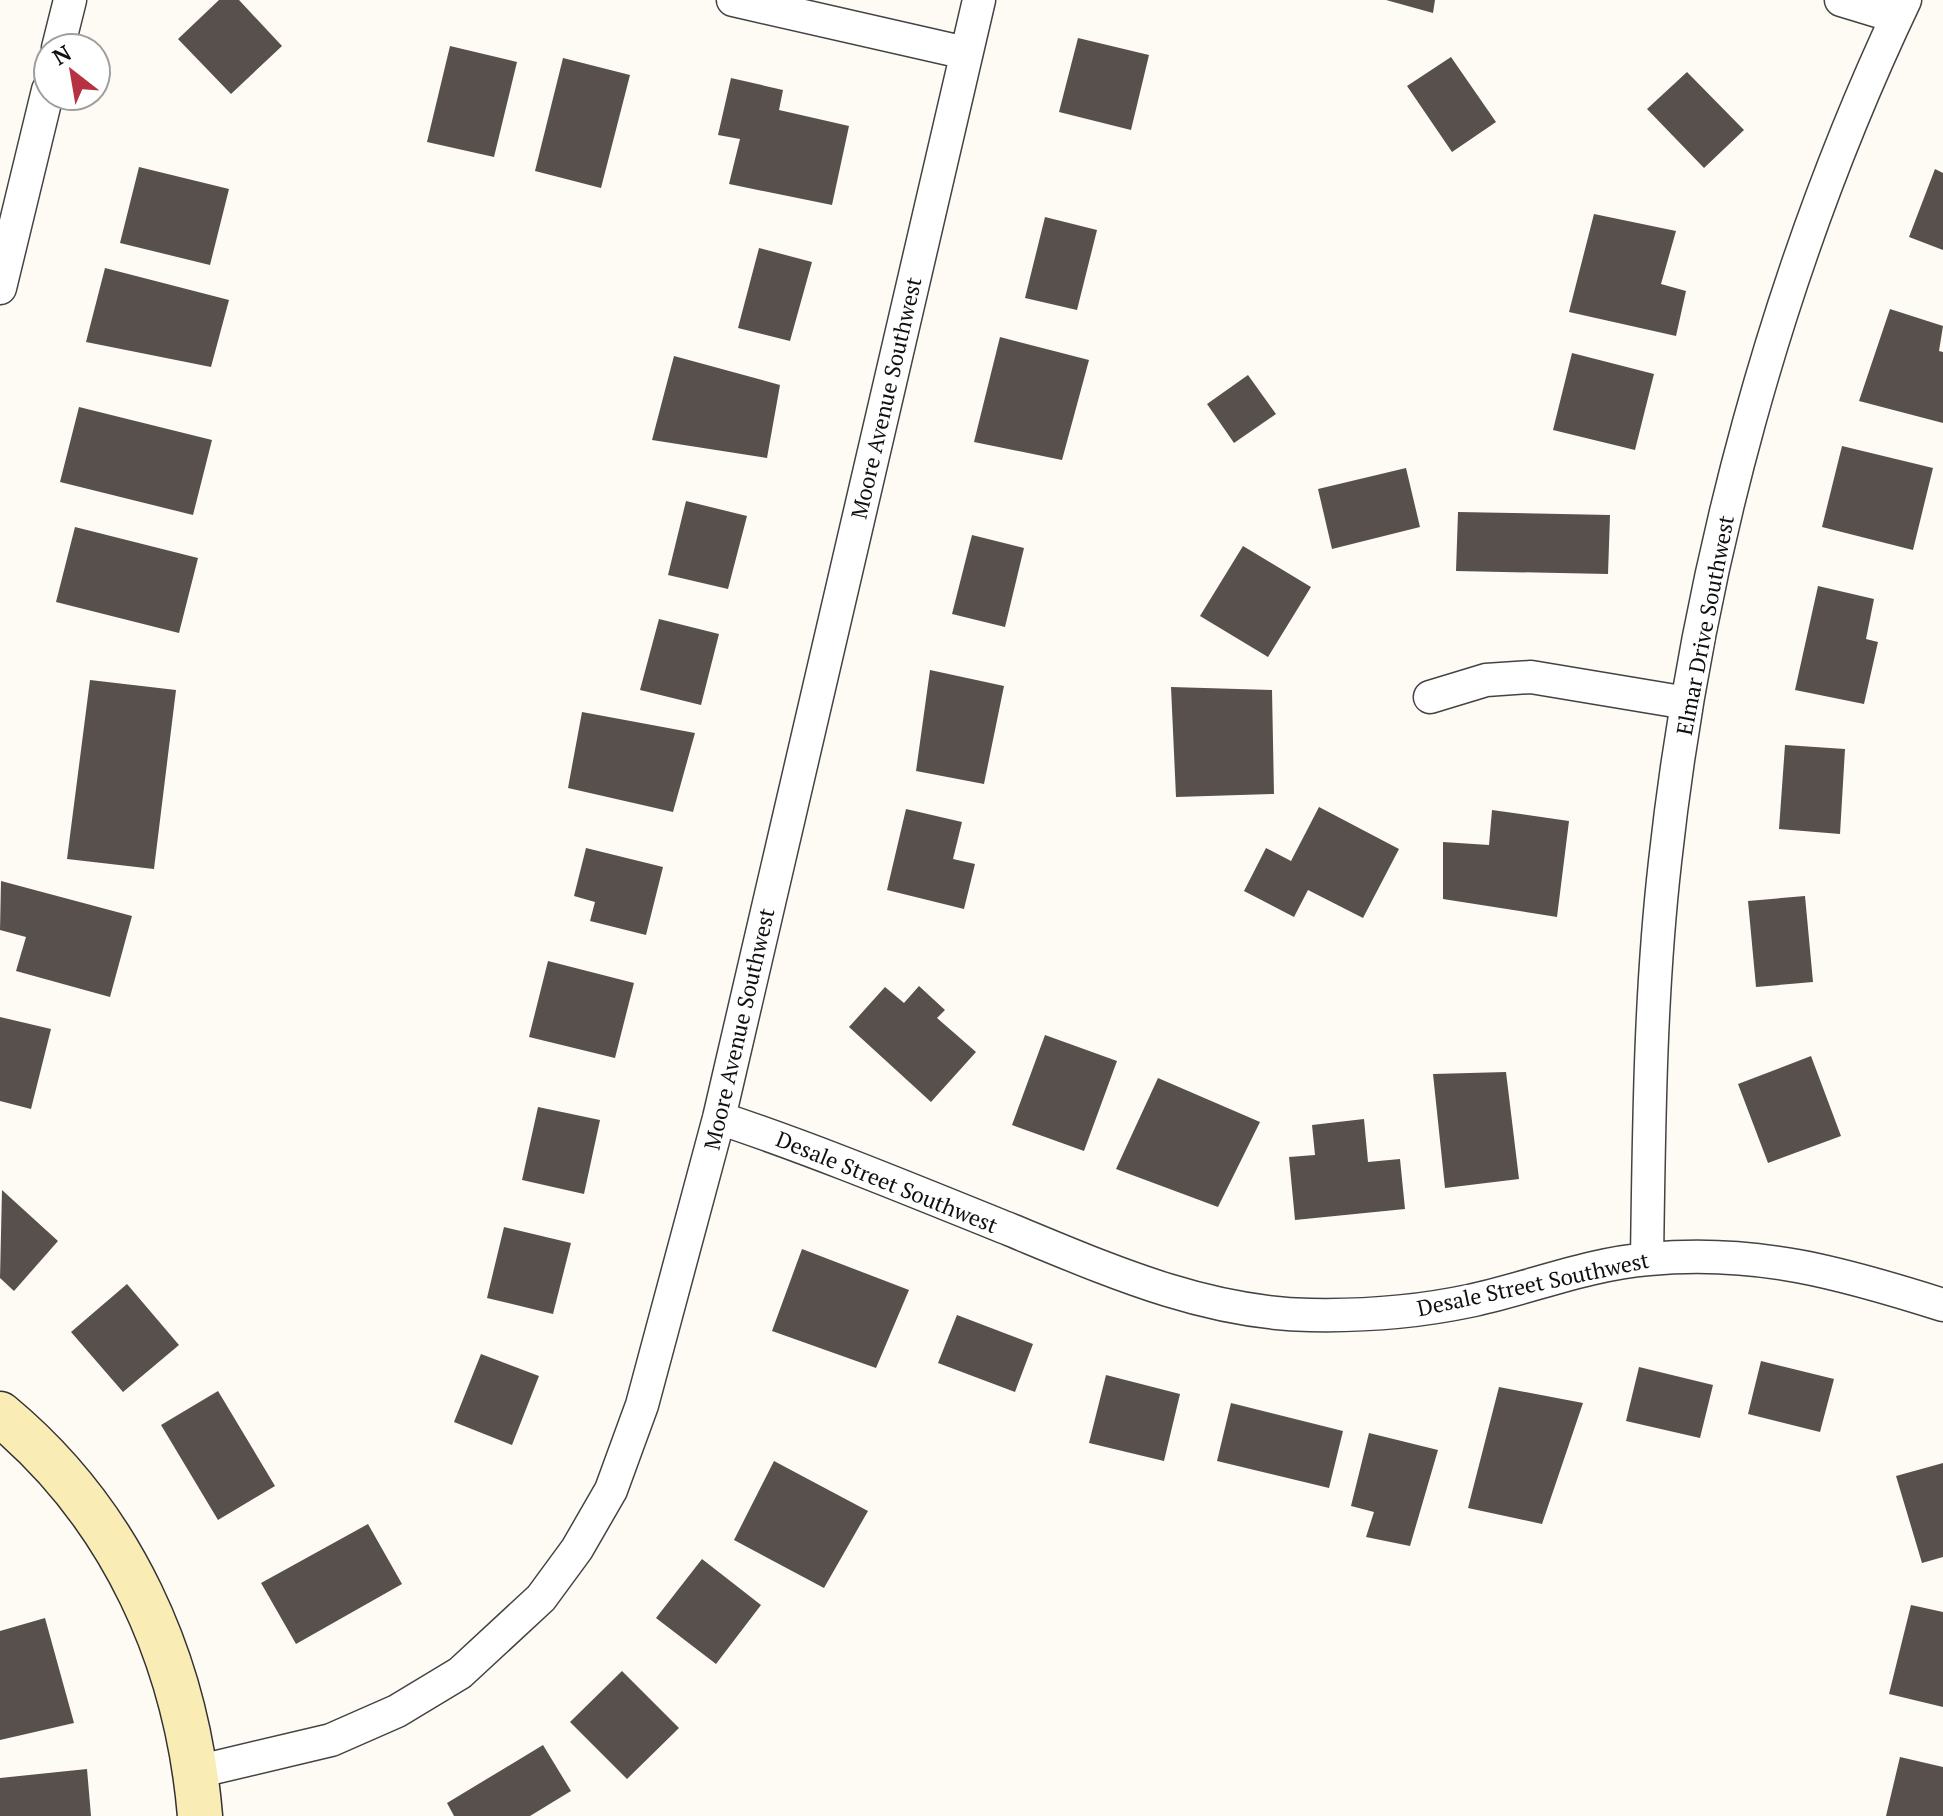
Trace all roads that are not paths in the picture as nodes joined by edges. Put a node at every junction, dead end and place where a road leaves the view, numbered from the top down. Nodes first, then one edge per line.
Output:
1 (70, 0) edge
2 (733, 0) edge
3 (979, 0) edge
4 (1841, 0) edge
5 (1901, 9) edge
6 (62, 32) edge
7 (966, 53) junction
8 (43, 112) edge
9 (0, 288) edge
10 (1430, 697) dead end
11 (1687, 703) junction
12 (719, 1118) junction
13 (1647, 1259) junction
14 (1943, 1305) edge
15 (0, 1414) edge
16 (196, 1772) junction
17 (200, 1816) edge

1 - 6 street
2 - 7 street
3 - 7 street, Moore Avenue Southwest
4 - 5 street
5 - 11 street, Elmar Drive Southwest
7 - 12 street, Moore Avenue Southwest
8 - 9 street
10 - 11 street
11 - 13 street, Elmar Drive Southwest
12 - 13 street, Desale Street Southwest
12 - 16 street, Moore Avenue Southwest
13 - 14 street, Desale Street Southwest
15 - 16 street
16 - 17 street

